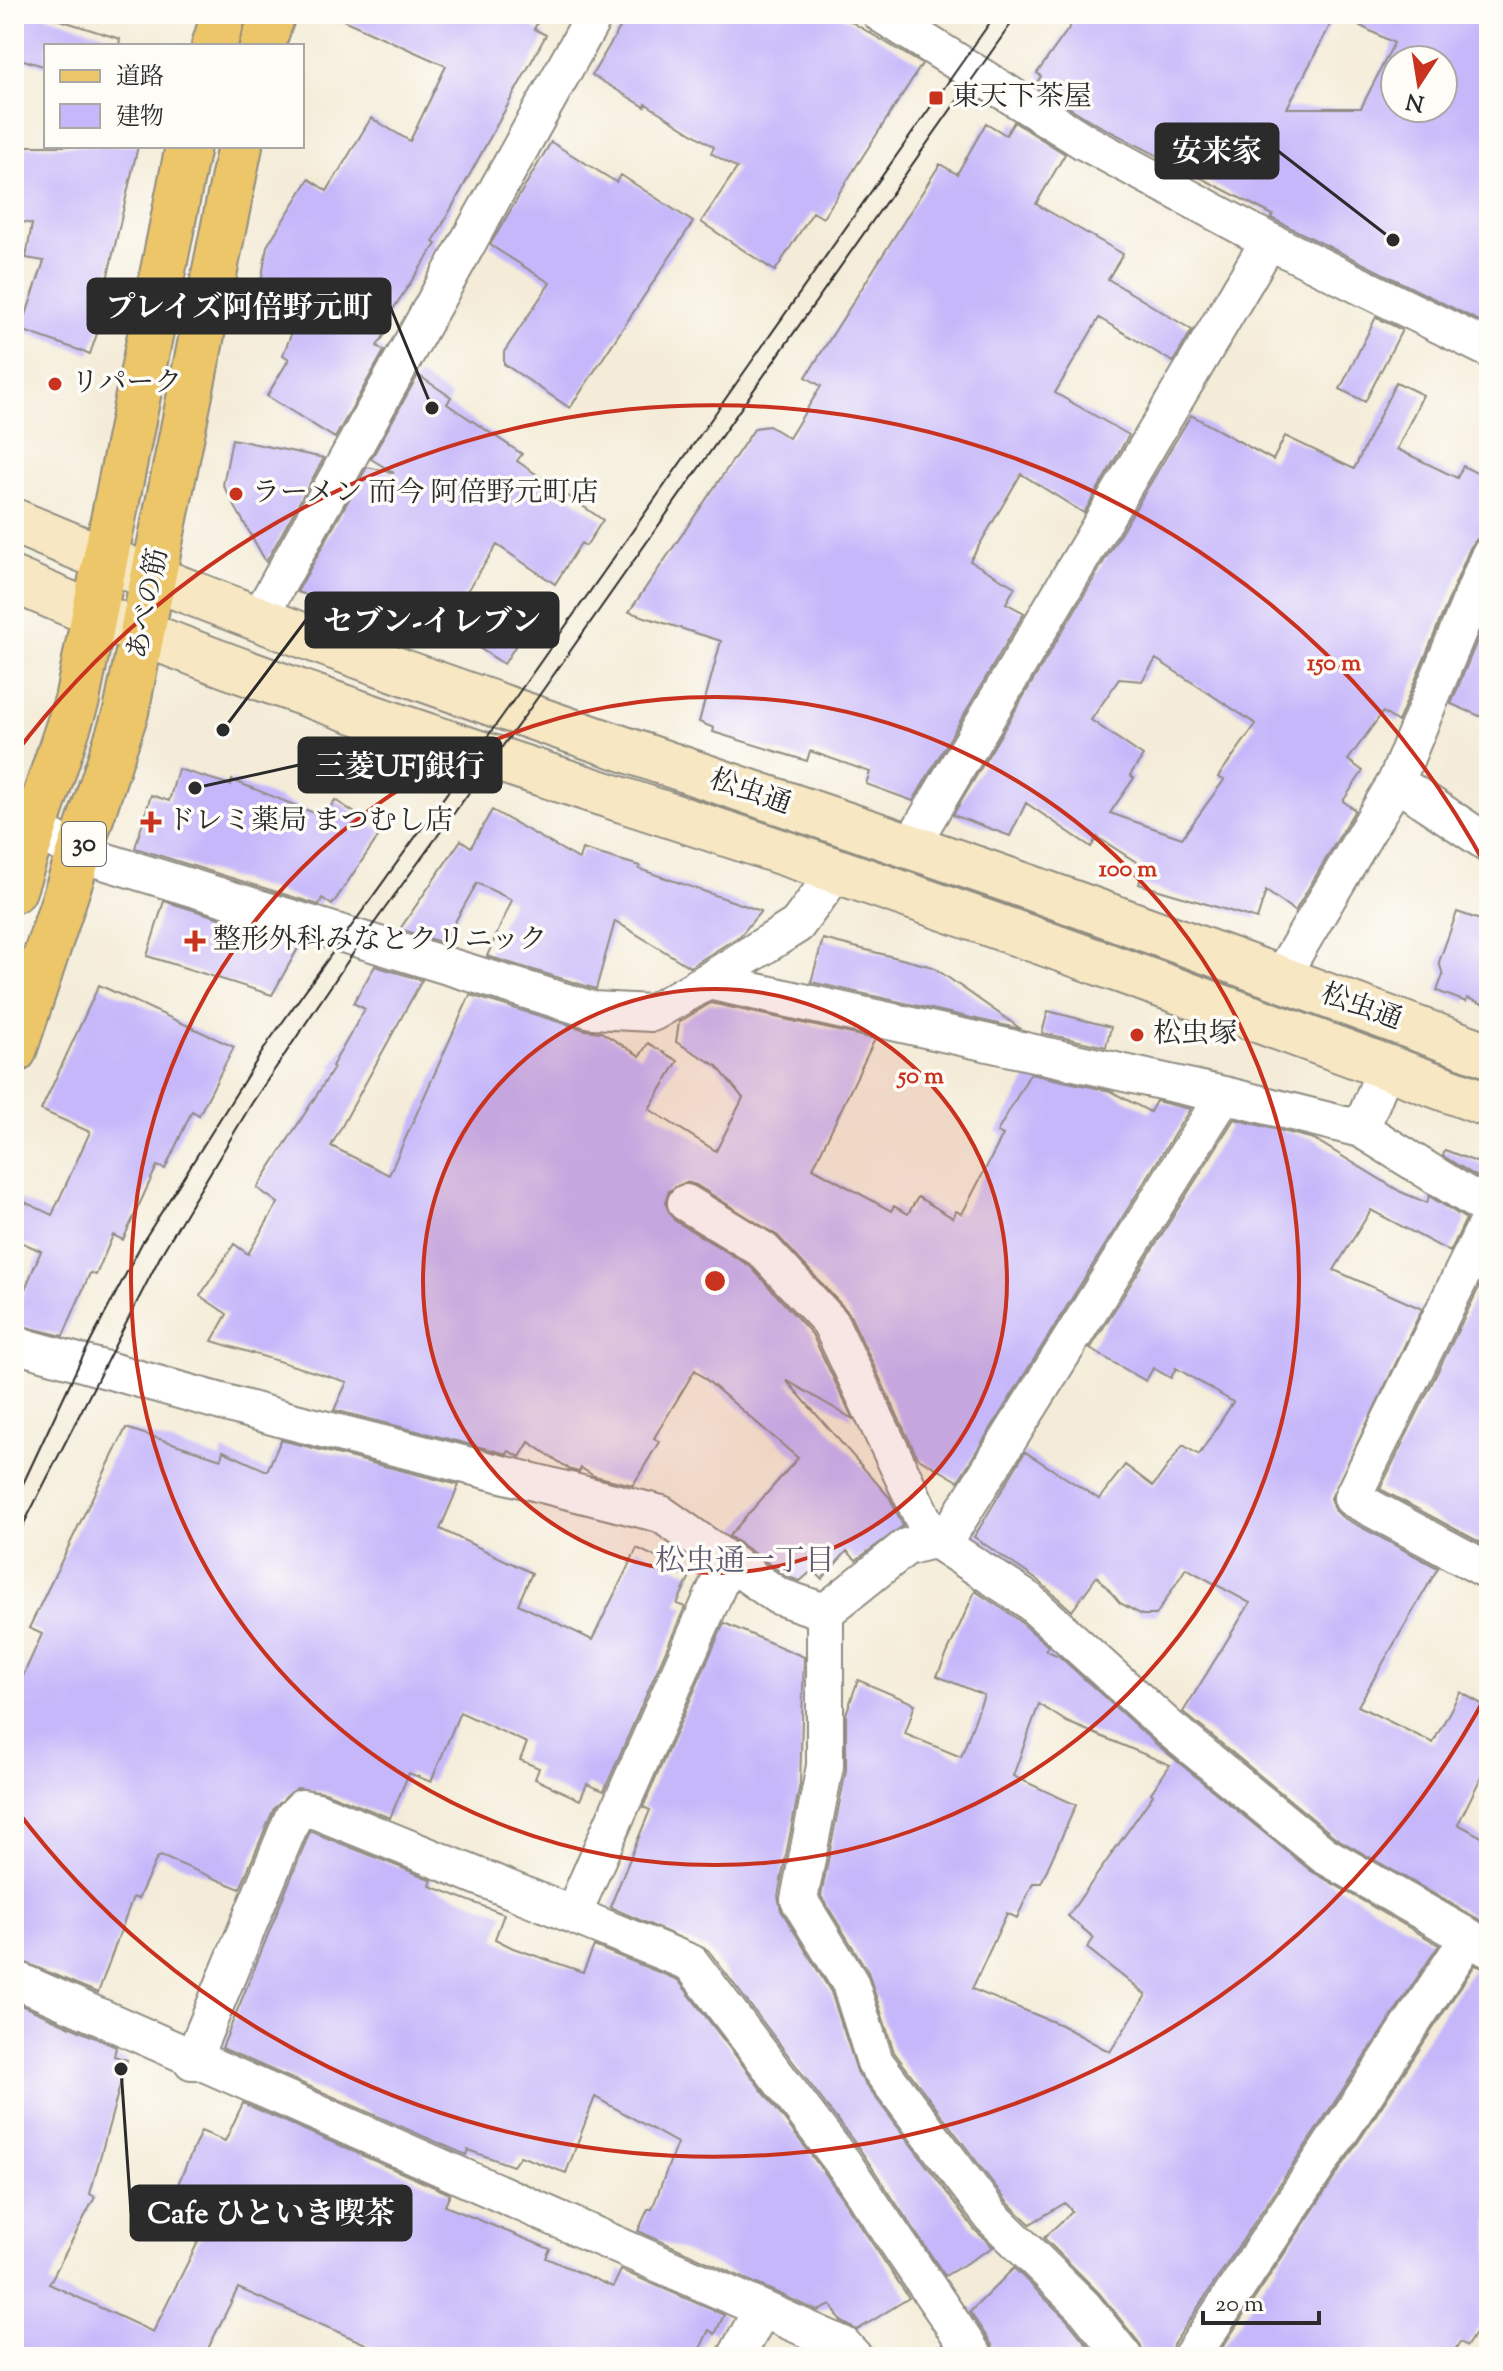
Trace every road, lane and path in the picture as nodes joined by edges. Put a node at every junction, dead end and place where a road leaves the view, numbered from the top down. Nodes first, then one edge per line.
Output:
1 (224, 14) edge
2 (273, 14) edge
3 (595, 14) edge
4 (902, 19) edge
5 (215, 44) edge
6 (263, 44) edge
7 (188, 148) edge
8 (240, 148) edge
9 (1269, 241) junction
10 (1489, 349) edge
11 (14, 521) edge
12 (1489, 556) edge
13 (106, 559) junction
14 (155, 578) junction
15 (14, 580) edge
16 (94, 615) junction
17 (259, 618) junction
18 (144, 635) junction
19 (1396, 782) junction
20 (24, 823) edge
21 (1489, 844) edge
22 (910, 847) junction
23 (81, 854) junction
24 (837, 871) junction
25 (14, 890) edge
26 (1280, 978) junction
27 (708, 981) junction
28 (1257, 1020) junction
29 (14, 1051) edge
30 (1489, 1055) edge
31 (1386, 1067) junction
32 (1224, 1095) junction
33 (1489, 1105) edge
34 (1361, 1129) junction
35 (686, 1203) dead end
36 (1489, 1209) edge
37 (1489, 1219) edge
38 (14, 1344) edge
39 (932, 1538) junction
40 (728, 1562) junction
41 (1489, 1571) edge
42 (825, 1612) junction
43 (573, 1914) junction
44 (1479, 1943) edge
45 (14, 1979) edge
46 (192, 2061) junction
47 (762, 2309) junction
48 (736, 2357) edge
49 (854, 2357) edge
50 (975, 2357) edge
51 (1124, 2357) edge
52 (1191, 2357) edge

1 - 5 main road
2 - 6 main road
3 - 17 street
4 - 9 street
7 - 13 main road, あべの筋 / 30
8 - 14 main road, あべの筋 / 30
9 - 10 street
9 - 22 street
11 - 13 street, 松虫通
12 - 19 street
13 - 14 street, 松虫通
13 - 16 main road, あべの筋 / 30
14 - 17 street, 松虫通
14 - 18 main road, あべの筋 / 30
15 - 16 street, 松虫通
16 - 18 street, 松虫通
16 - 20 main road, あべの筋 / 30
17 - 22 street, 松虫通
18 - 23 main road, あべの筋 / 30
18 - 24 street, 松虫通
19 - 21 street
19 - 26 street
20 - 23 street
20 - 25 main road, あべの筋 / 30
22 - 26 street, 松虫通
23 - 27 street
23 - 29 main road, あべの筋 / 30
24 - 27 street
24 - 28 street, 松虫通
26 - 28 street
26 - 30 street, 松虫通
27 - 32 street
28 - 31 street, 松虫通
31 - 33 street, 松虫通
31 - 34 street
32 - 34 street
32 - 39 street
34 - 36 street
35 - 39 street
37 - 41 street
38 - 40 street
39 - 42 street
39 - 44 street
40 - 42 street
40 - 43 street
42 - 51 street
43 - 46 street
43 - 50 street
44 - 52 street
45 - 46 street
46 - 47 street
47 - 48 street
47 - 49 street

